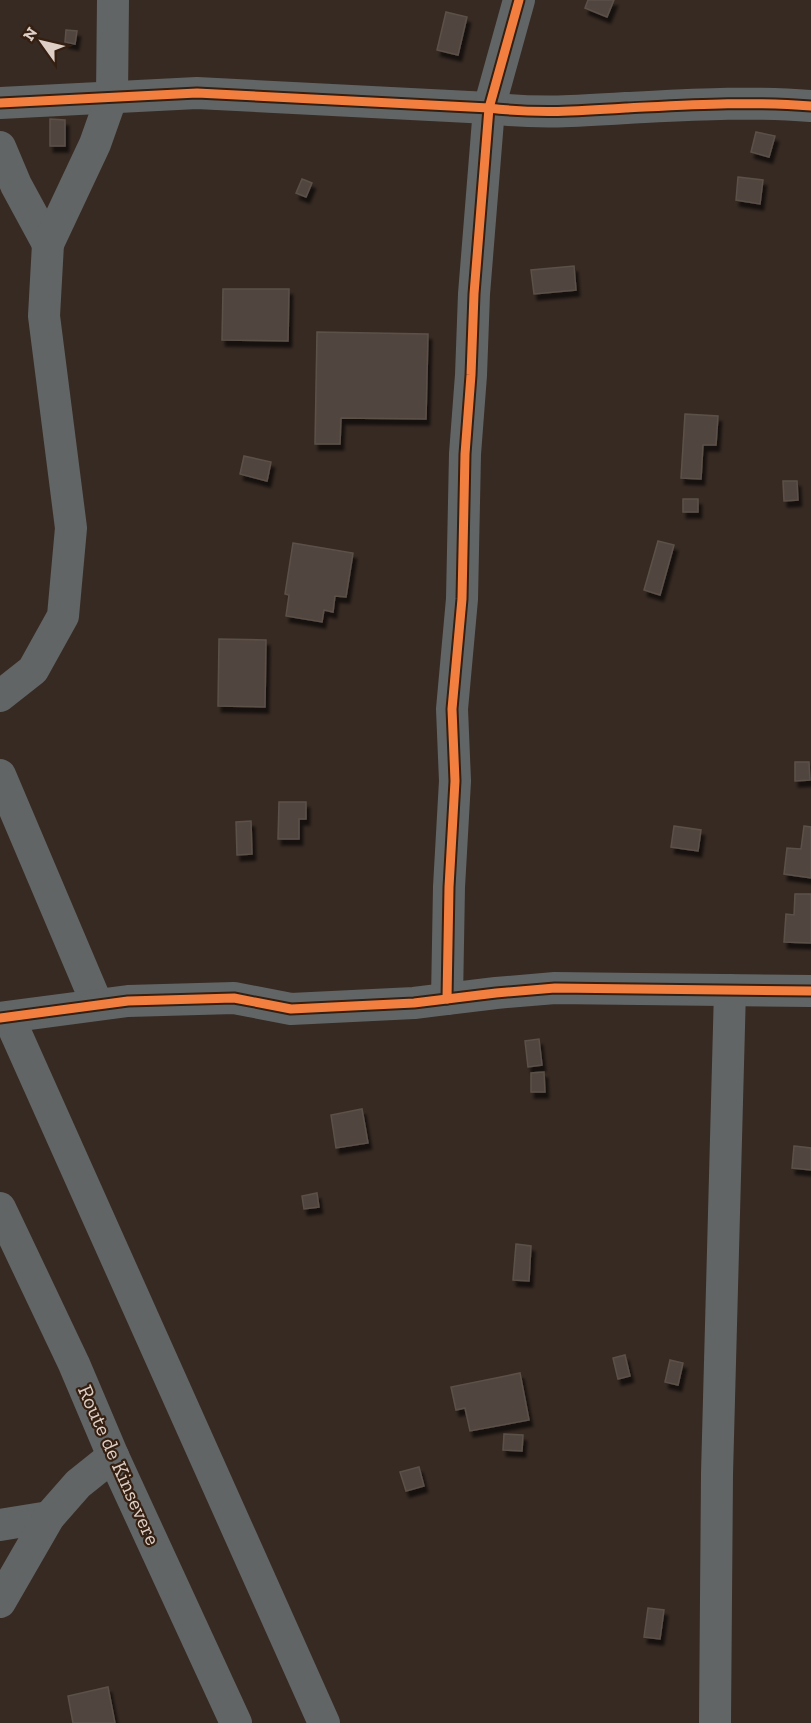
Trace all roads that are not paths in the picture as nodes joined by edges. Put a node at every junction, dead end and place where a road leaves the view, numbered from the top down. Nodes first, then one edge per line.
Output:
1 (113, 0) edge
2 (519, 0) edge
3 (112, 96) junction
4 (0, 103) edge
5 (811, 106) edge
6 (489, 108) junction
7 (0, 147) edge
8 (48, 244) junction
9 (0, 696) edge
10 (0, 776) edge
11 (730, 990) junction
12 (811, 990) edge
13 (447, 999) junction
14 (97, 1004) junction
15 (5, 1018) edge
16 (3, 1226) edge
17 (112, 1456) junction
18 (49, 1517) junction
19 (0, 1525) edge
20 (0, 1602) edge
21 (237, 1723) edge
22 (324, 1723) edge
23 (715, 1723) edge

1 - 3 street
2 - 6 street
3 - 4 street
3 - 6 street
3 - 8 street
5 - 6 street
6 - 13 street
7 - 8 street
8 - 9 street
10 - 14 street
11 - 12 street
11 - 13 street
11 - 23 street
13 - 14 street
14 - 15 street
15 - 22 street
16 - 17 street, Route de Kinsevere
17 - 18 street
17 - 21 street, Route de Kinsevere
18 - 19 street
18 - 20 street

